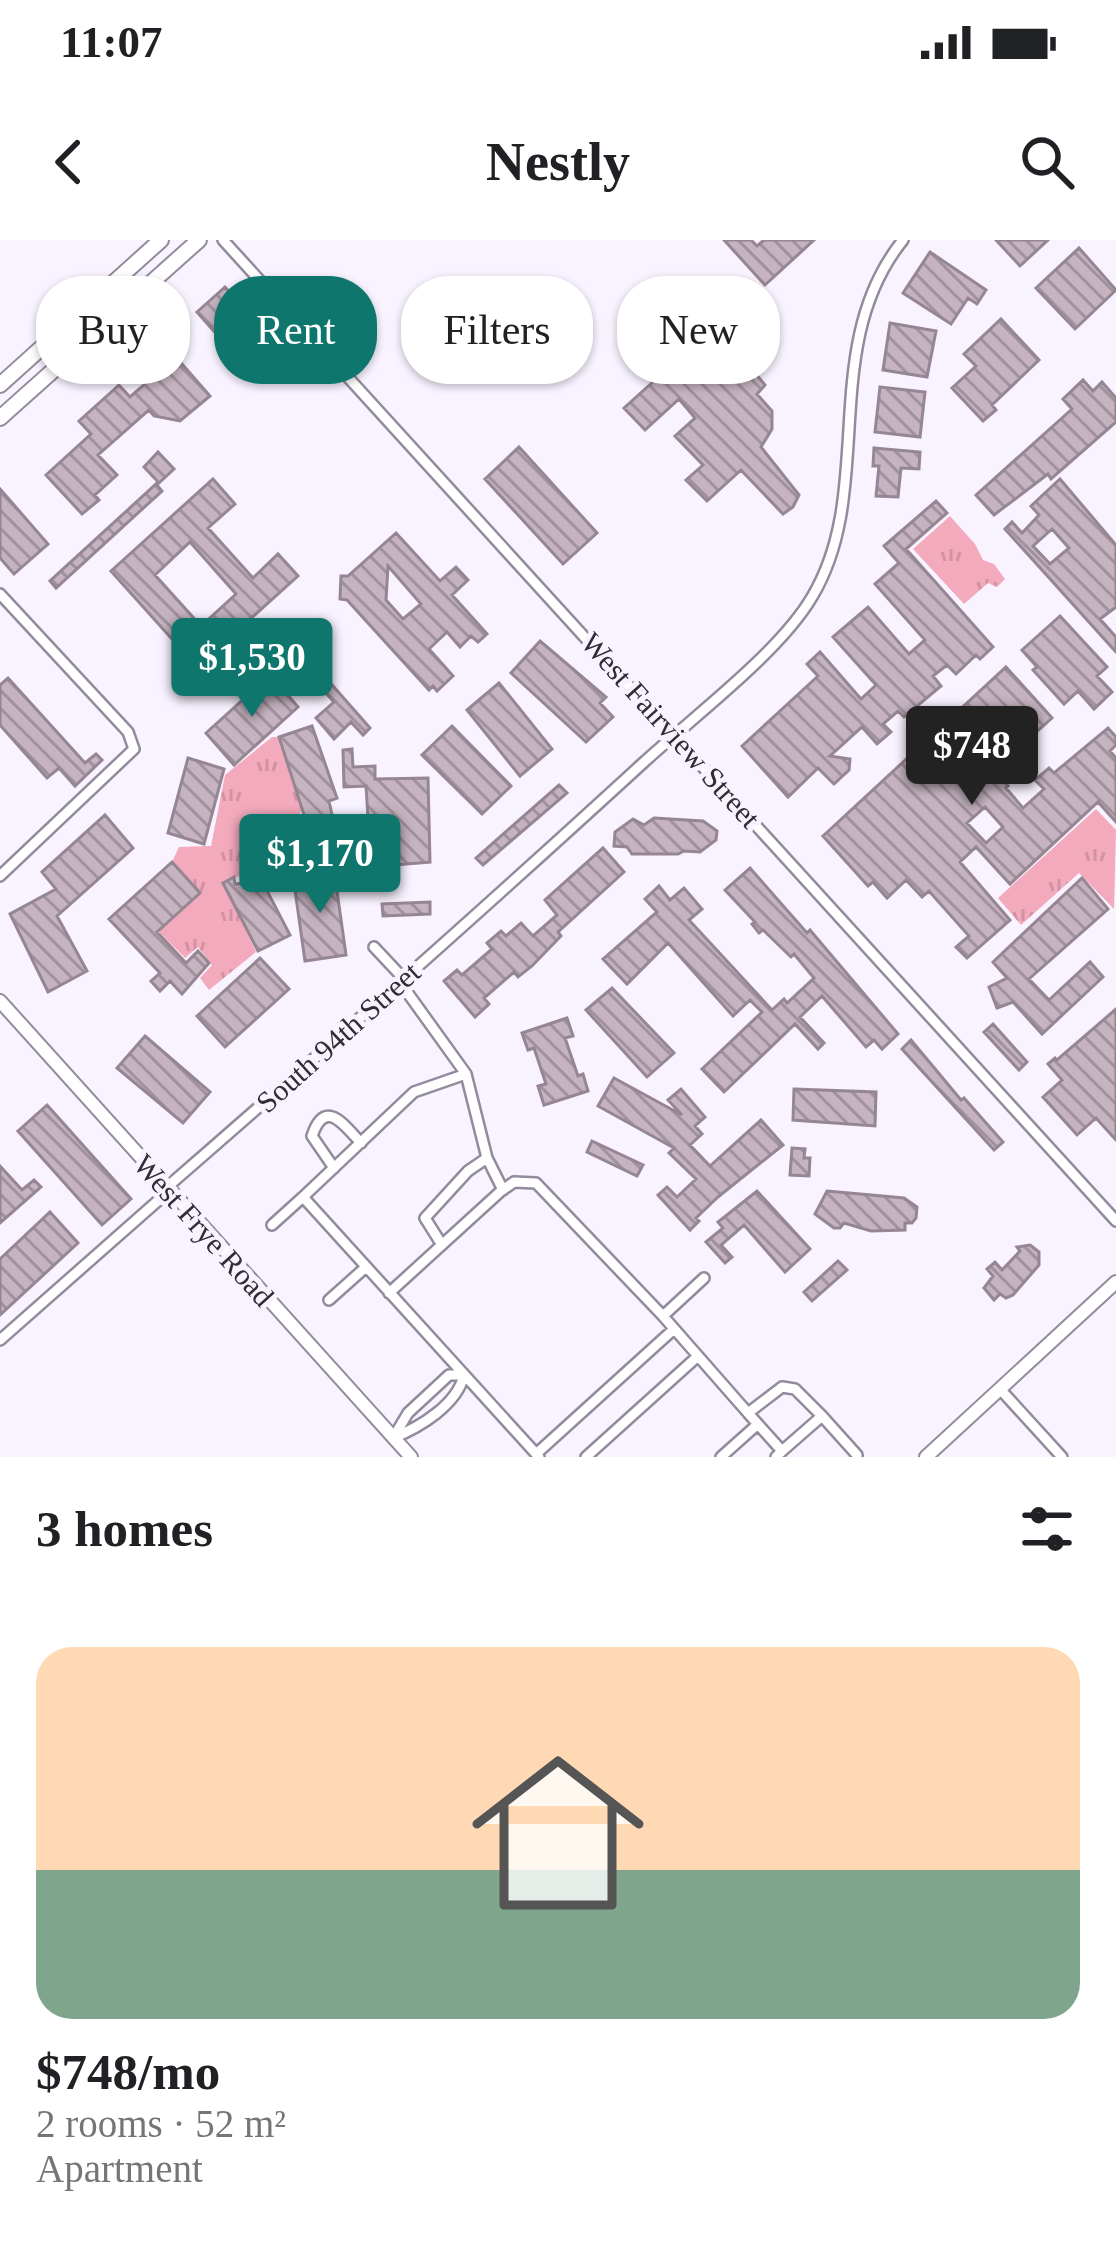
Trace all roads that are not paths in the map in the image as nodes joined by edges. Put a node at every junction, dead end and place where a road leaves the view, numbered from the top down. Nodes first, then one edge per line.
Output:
1 (161, 240) edge
2 (199, 240) edge
3 (223, 240) edge
4 (903, 240) edge
5 (0, 385) edge
6 (0, 418) edge
7 (0, 594) edge
8 (674, 734) junction
9 (0, 876) edge
10 (374, 947) dead end
11 (404, 979) junction
12 (0, 1001) edge
13 (466, 1074) junction
14 (361, 1143) junction
15 (487, 1158) junction
16 (334, 1168) junction
17 (168, 1190) junction
18 (503, 1190) junction
19 (303, 1197) junction
20 (1116, 1222) edge
21 (272, 1225) dead end
22 (442, 1245) junction
23 (366, 1267) junction
24 (704, 1278) dead end
25 (1116, 1282) edge
26 (389, 1293) junction
27 (328, 1300) dead end
28 (663, 1316) junction
29 (674, 1329) junction
30 (0, 1340) edge
31 (698, 1356) junction
32 (464, 1375) junction
33 (1000, 1389) junction
34 (748, 1412) junction
35 (822, 1416) junction
36 (758, 1424) junction
37 (393, 1438) junction
38 (779, 1454) edge
39 (537, 1455) edge
40 (857, 1455) edge
41 (411, 1457) edge
42 (586, 1457) edge
43 (721, 1457) edge
44 (926, 1457) edge
45 (1062, 1457) edge

1 - 5 main road
2 - 6 main road
3 - 8 street, West Fairview Street
4 - 8 street, South 94th Street
7 - 9 street
8 - 11 street, South 94th Street
8 - 20 street, West Fairview Street
10 - 11 street
11 - 13 street
11 - 17 street, South 94th Street
12 - 17 street, West Frye Road
13 - 14 street
13 - 15 street
14 - 16 street
14 - 16 street
15 - 18 street
15 - 22 street
16 - 19 street
17 - 30 street, South 94th Street
17 - 37 street, West Frye Road
18 - 22 street
18 - 28 street
19 - 21 street
19 - 23 street
22 - 26 street
23 - 26 street
23 - 27 street
24 - 28 street
25 - 33 street
26 - 32 street
28 - 29 street
29 - 31 street
29 - 39 street
31 - 34 street
31 - 42 street
32 - 37 street
32 - 37 street
32 - 39 street
33 - 44 street
33 - 45 street
34 - 35 street
34 - 36 street
35 - 38 street
35 - 40 street
36 - 38 street
36 - 43 street
37 - 41 street, West Frye Road

